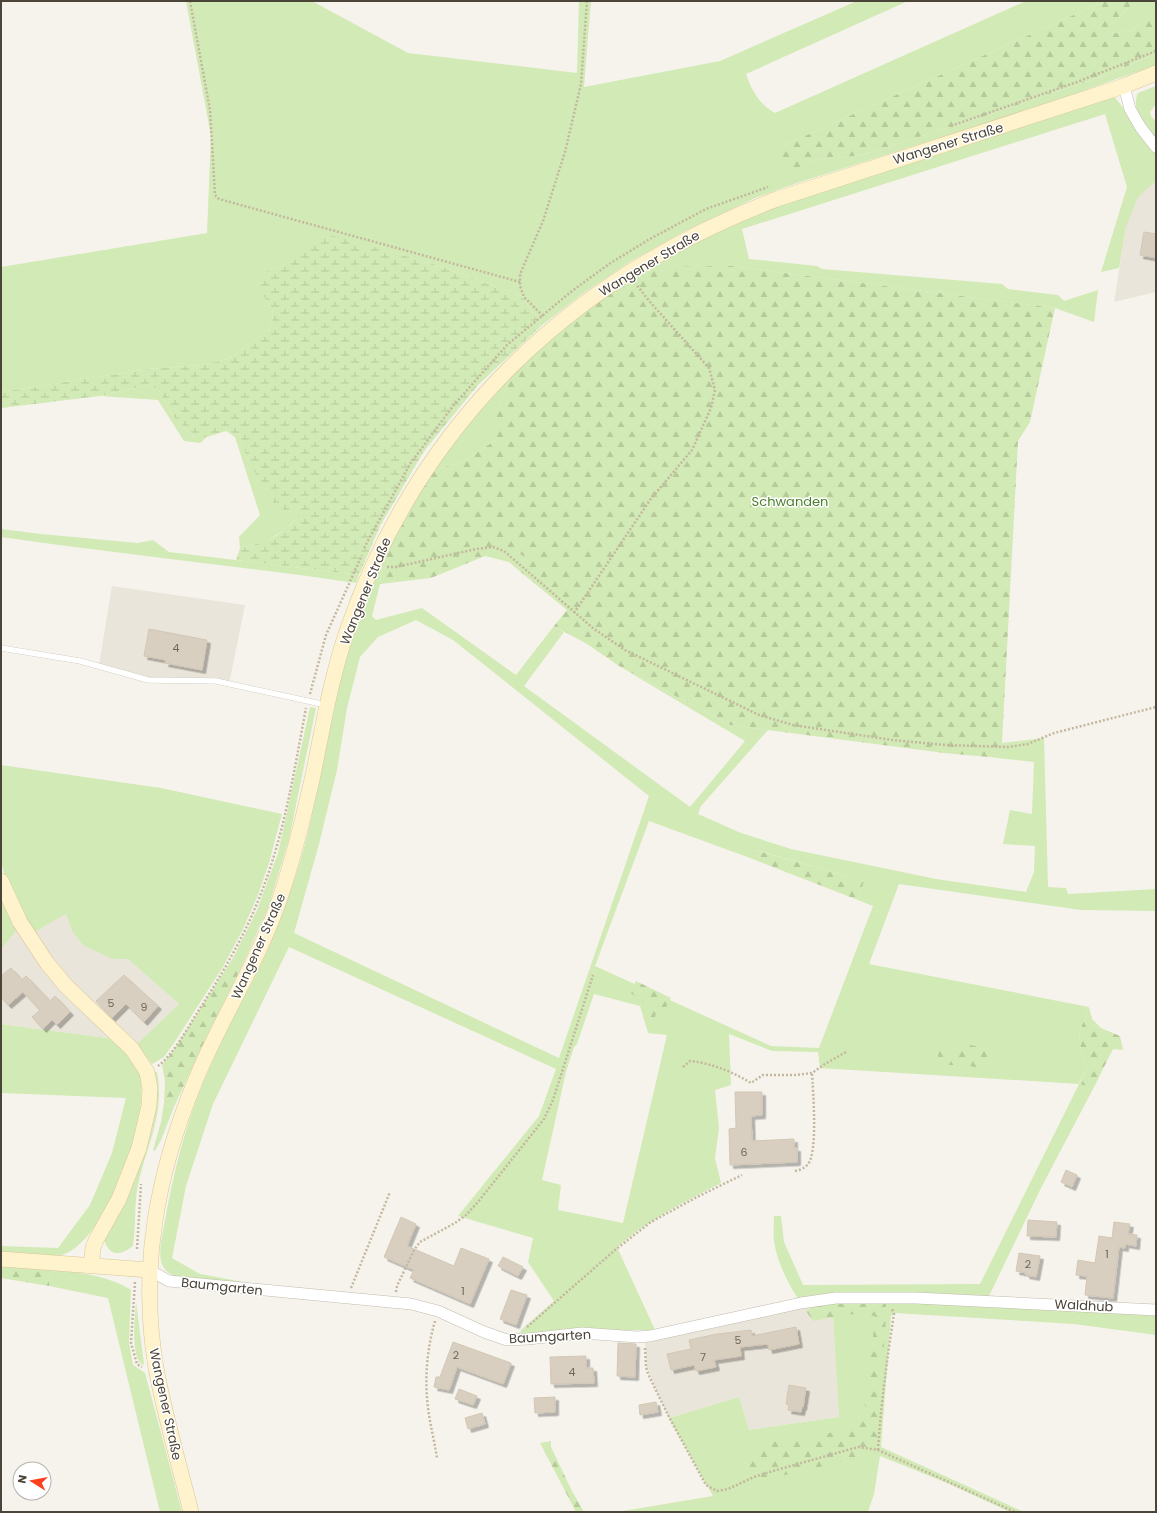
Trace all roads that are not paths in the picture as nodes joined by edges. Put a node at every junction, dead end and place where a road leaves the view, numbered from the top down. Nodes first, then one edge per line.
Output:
1 (1156, 73) edge
2 (1124, 86) junction
3 (1156, 147) edge
4 (1, 648) edge
5 (327, 705) junction
6 (1, 881) edge
7 (1, 1259) edge
8 (91, 1266) junction
9 (149, 1270) junction
10 (887, 1298) joint
11 (1156, 1310) edge
12 (191, 1512) edge

1 - 2 main road, Wangener Straße
2 - 3 street
2 - 5 main road, Wangener Straße
4 - 5 lane
5 - 9 main road, Wangener Straße
6 - 8 main road
7 - 8 main road
8 - 9 main road
9 - 10 street, Baumgarten
9 - 12 main road, Wangener Straße
10 - 11 street, Waldhub

